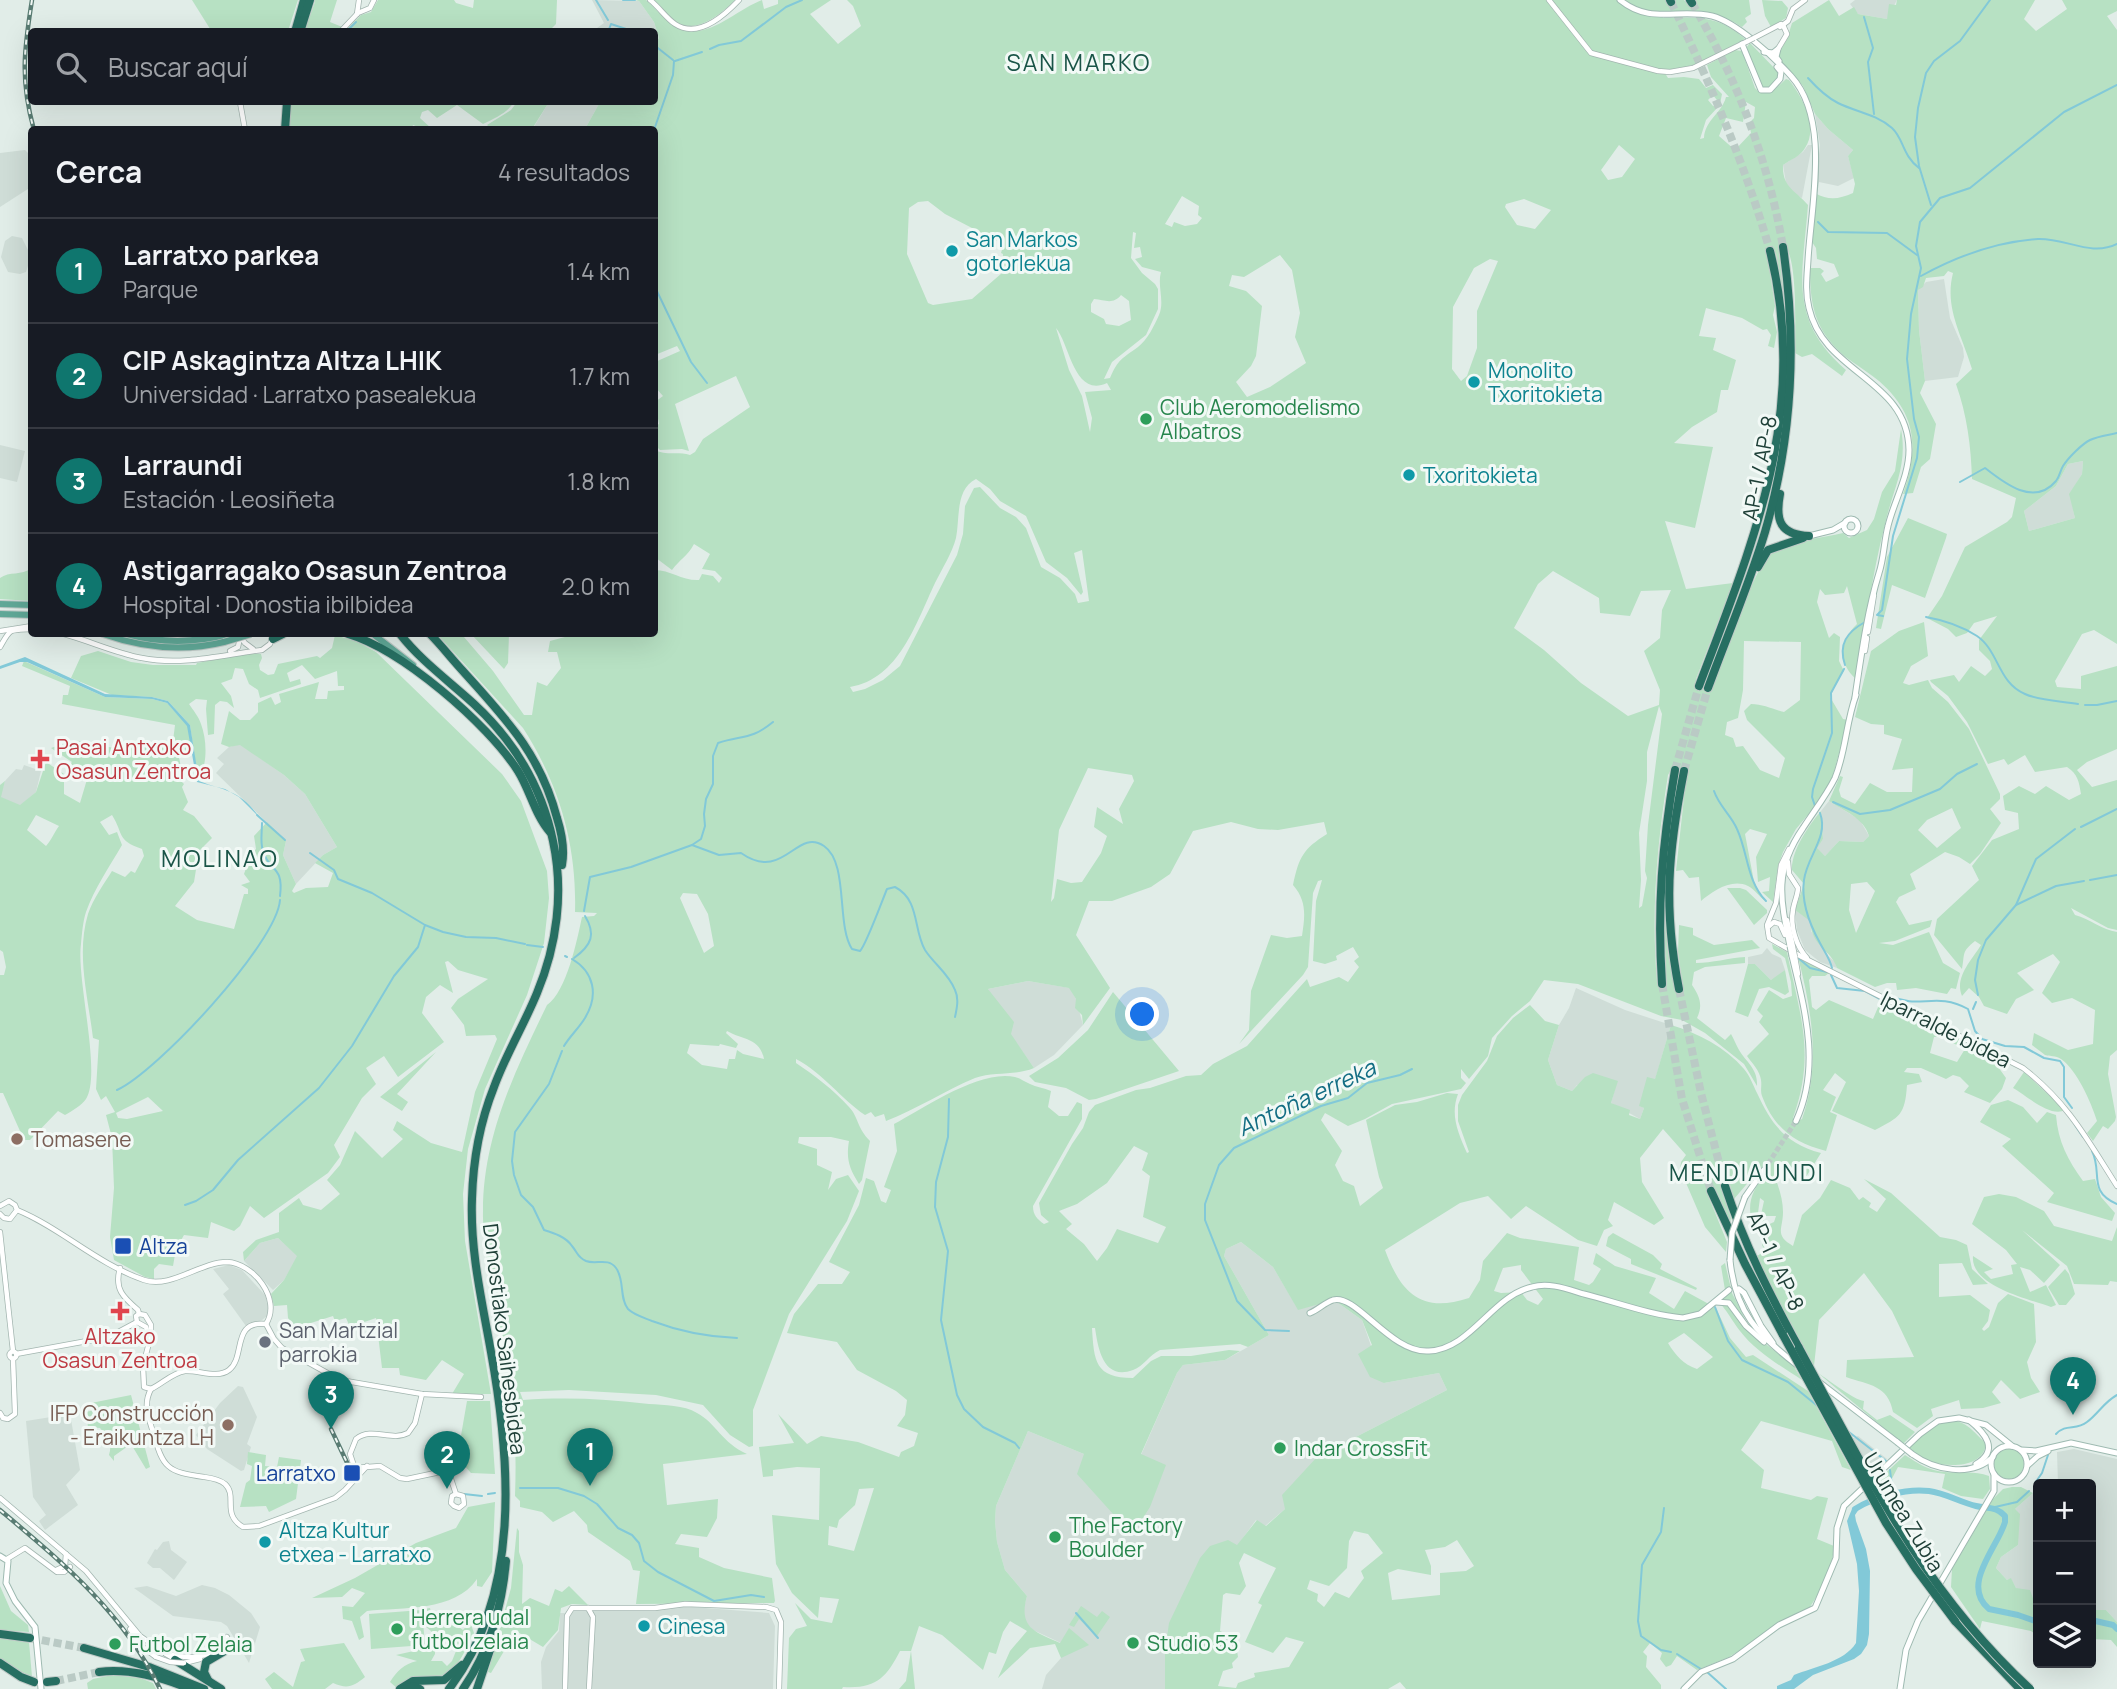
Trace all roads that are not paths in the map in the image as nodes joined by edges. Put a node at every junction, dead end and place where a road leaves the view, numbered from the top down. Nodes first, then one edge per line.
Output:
1 (304, 0) edge
2 (310, 0) edge
3 (650, 0) edge
4 (739, 0) edge
5 (1549, 0) edge
6 (1620, 0) edge
7 (1805, 0) edge
8 (373, 1) edge
9 (359, 3) edge
10 (365, 10) junction
11 (356, 15) junction
12 (1783, 25) junction
13 (296, 28) edge
14 (301, 28) edge
15 (344, 28) edge
16 (1748, 41) junction
17 (1778, 49) junction
18 (1765, 52) junction
19 (1786, 71) junction
20 (1780, 79) junction
21 (1794, 79) junction
22 (241, 105) edge
23 (284, 105) edge
24 (244, 126) edge
25 (282, 126) edge
26 (1783, 247) tunnel mouth
27 (1770, 251) tunnel mouth
28 (1791, 366) junction
29 (1845, 523) junction
30 (1833, 530) junction
31 (1846, 531) junction
32 (1809, 536) junction
33 (1879, 573) junction
34 (1874, 594) junction
35 (0, 604) edge
36 (28, 606) edge
37 (0, 614) edge
38 (28, 615) edge
39 (28, 627) edge
40 (28, 628) edge
41 (0, 632) edge
42 (1728, 632) junction
43 (73, 637) edge
44 (82, 637) edge
45 (113, 637) edge
46 (145, 637) edge
47 (225, 637) edge
48 (239, 637) edge
49 (240, 637) edge
50 (272, 637) edge
51 (355, 637) edge
52 (377, 637) edge
53 (403, 637) edge
54 (409, 637) edge
55 (428, 637) edge
56 (433, 637) edge
57 (3, 639) junction
58 (0, 647) edge
59 (257, 650) junction
60 (233, 652) junction
61 (459, 668) junction
62 (1859, 674) junction
63 (440, 690) junction
64 (1855, 698) junction
65 (1801, 830) junction
66 (551, 835) junction
67 (1789, 849) junction
68 (562, 865) junction
69 (1797, 884) junction
70 (1766, 930) junction
71 (1795, 951) junction
72 (1662, 984) tunnel mouth
73 (1679, 989) tunnel mouth
74 (1805, 1010) junction
75 (1796, 1121) tunnel mouth
76 (1764, 1170) tunnel mouth
77 (1725, 1186) tunnel mouth
78 (2117, 1186) edge
79 (1711, 1191) tunnel mouth
80 (2, 1197) dead end
81 (8, 1201) junction
82 (0, 1206) edge
83 (17, 1210) junction
84 (0, 1215) edge
85 (31, 1216) junction
86 (11, 1218) junction
87 (4, 1226) edge
88 (0, 1232) edge
89 (1, 1238) edge
90 (120, 1268) junction
91 (1739, 1289) dead end
92 (1729, 1290) dead end
93 (1716, 1302) junction
94 (1310, 1313) dead end
95 (139, 1314) junction
96 (147, 1318) junction
97 (139, 1323) junction
98 (266, 1324) junction
99 (1783, 1335) joint
100 (149, 1340) junction
101 (1774, 1348) junction
102 (1799, 1348) joint
103 (14, 1355) junction
104 (1787, 1357) junction
105 (151, 1389) junction
106 (422, 1394) junction
107 (481, 1397) dead end
108 (0, 1413) edge
109 (1968, 1419) junction
110 (1987, 1425) junction
111 (2078, 1444) junction
112 (2012, 1446) junction
113 (2021, 1450) junction
114 (2117, 1453) edge
115 (1994, 1455) junction
116 (377, 1465) junction
117 (2028, 1465) junction
118 (367, 1466) junction
119 (354, 1468) junction
120 (1974, 1468) junction
121 (1959, 1469) junction
122 (1994, 1473) junction
123 (358, 1474) junction
124 (2008, 1482) junction
125 (1994, 1491) junction
126 (456, 1494) dead end
127 (0, 1497) edge
128 (3, 1558) edge
129 (70, 1562) junction
130 (2, 1575) edge
131 (586, 1607) junction
132 (490, 1612) junction
133 (1955, 1621) junction
134 (493, 1630) junction
135 (0, 1634) edge
136 (227, 1637) dead end
137 (30, 1638) tunnel mouth
138 (84, 1648) tunnel mouth
139 (230, 1648) joint
140 (163, 1654) junction
141 (175, 1660) joint
142 (0, 1662) edge
143 (462, 1665) junction
144 (99, 1672) tunnel mouth
145 (171, 1682) junction
146 (182, 1684) edge
147 (43, 1685) edge
148 (209, 1687) edge
149 (477, 1687) edge
150 (190, 1689) edge
151 (221, 1689) edge
152 (402, 1689) edge
153 (420, 1689) edge
154 (443, 1689) edge
155 (449, 1689) edge
156 (463, 1689) edge
157 (565, 1689) edge
158 (589, 1689) edge
159 (779, 1689) edge
160 (1684, 1689) edge
161 (1900, 1689) edge
162 (2012, 1689) edge
163 (2020, 1689) edge
164 (2030, 1689) edge

1 - 13 highway
2 - 14 highway
3 - 4 street
5 - 16 street
6 - 18 main road
7 - 12 street
8 - 10 street
9 - 10 street
9 - 11 street
10 - 11 street
11 - 15 street
12 - 16 street
12 - 17 street
16 - 20 main road
17 - 18 main road
17 - 19 main road
18 - 19 main road
18 - 20 main road
19 - 21 main road
20 - 21 main road
21 - 33 main road
22 - 24 street
23 - 25 highway
26 - 28 highway, AP-1 / AP-8
27 - 42 highway, AP-1 / AP-8
28 - 32 highway
28 - 42 highway, AP-1 / AP-8
29 - 30 main road
29 - 31 main road
29 - 31 main road
30 - 31 main road
30 - 32 main road
32 - 42 highway
33 - 34 main road
33 - 64 main road
34 - 62 main road
34 - 62 street
35 - 36 main road
37 - 38 main road
39 - 41 street
40 - 57 street
41 - 57 street
43 - 60 street
44 - 60 street
45 - 47 main road
46 - 47 main road
48 - 60 street
49 - 59 street
50 - 59 street
51 - 63 highway
52 - 63 main road
53 - 66 highway, Donostiako Saihesbidea
54 - 68 highway, Donostiako Saihesbidea
55 - 61 main road
56 - 61 highway
57 - 58 street
59 - 60 street
61 - 68 highway
62 - 64 main road
63 - 66 highway
64 - 65 main road
65 - 67 main road
65 - 69 street
66 - 132 highway, Donostiako Saihesbidea
67 - 70 street
67 - 71 main road
68 - 134 highway, Donostiako Saihesbidea
69 - 71 street
69 - 71 street
70 - 71 street
70 - 71 street
71 - 74 street
71 - 74 main road
71 - 78 street, Iparralde bidea
72 - 73 highway
74 - 75 main road
76 - 101 main road, bridge
77 - 102 highway, AP-1 / AP-8
79 - 99 highway, AP-1 / AP-8
80 - 81 street
81 - 82 street
81 - 83 street
83 - 85 street
83 - 86 street
84 - 86 street
84 - 87 street
85 - 86 street
85 - 90 street
86 - 87 street
87 - 89 street
88 - 89 street
89 - 103 street
90 - 95 street
90 - 98 street
91 - 104 main road
92 - 93 main road
93 - 94 main road
93 - 101 main road
95 - 96 street
95 - 97 street
96 - 97 street
96 - 100 street
97 - 100 street
97 - 103 street
98 - 105 street
98 - 106 street
99 - 133 highway, Urumea Zubia, bridge
100 - 105 street
101 - 104 main road
102 - 164 highway, Urumea Zubia, bridge
103 - 108 street
104 - 121 main road, bridge
105 - 123 street
106 - 107 street
106 - 119 street
109 - 110 main road
109 - 121 main road
109 - 160 main road
110 - 112 main road
110 - 115 main road
111 - 113 main road
111 - 114 main road
111 - 117 main road
112 - 113 main road
112 - 115 main road
113 - 117 main road
115 - 120 main road
115 - 122 main road
116 - 118 street
116 - 123 street
116 - 126 street
117 - 124 main road
118 - 119 street
118 - 123 street
119 - 123 street
120 - 121 main road
120 - 122 main road
122 - 124 main road
122 - 125 main road
124 - 125 main road
125 - 161 main road
127 - 129 street
128 - 129 street
128 - 130 main road
129 - 139 street, bridge
129 - 140 street
130 - 147 main road
131 - 157 street
131 - 158 street
131 - 159 street
132 - 143 highway
132 - 155 highway, Donostiako Saihesbidea
133 - 162 highway
133 - 163 highway, Urumea Zubia
134 - 149 highway
134 - 156 highway, Donostiako Saihesbidea
135 - 137 highway
136 - 140 street
138 - 146 highway
139 - 148 highway
140 - 141 street
141 - 148 highway
142 - 147 highway
143 - 152 highway
143 - 154 highway
144 - 145 highway
145 - 146 highway
145 - 150 highway
146 - 148 highway
148 - 151 highway
152 - 153 highway

